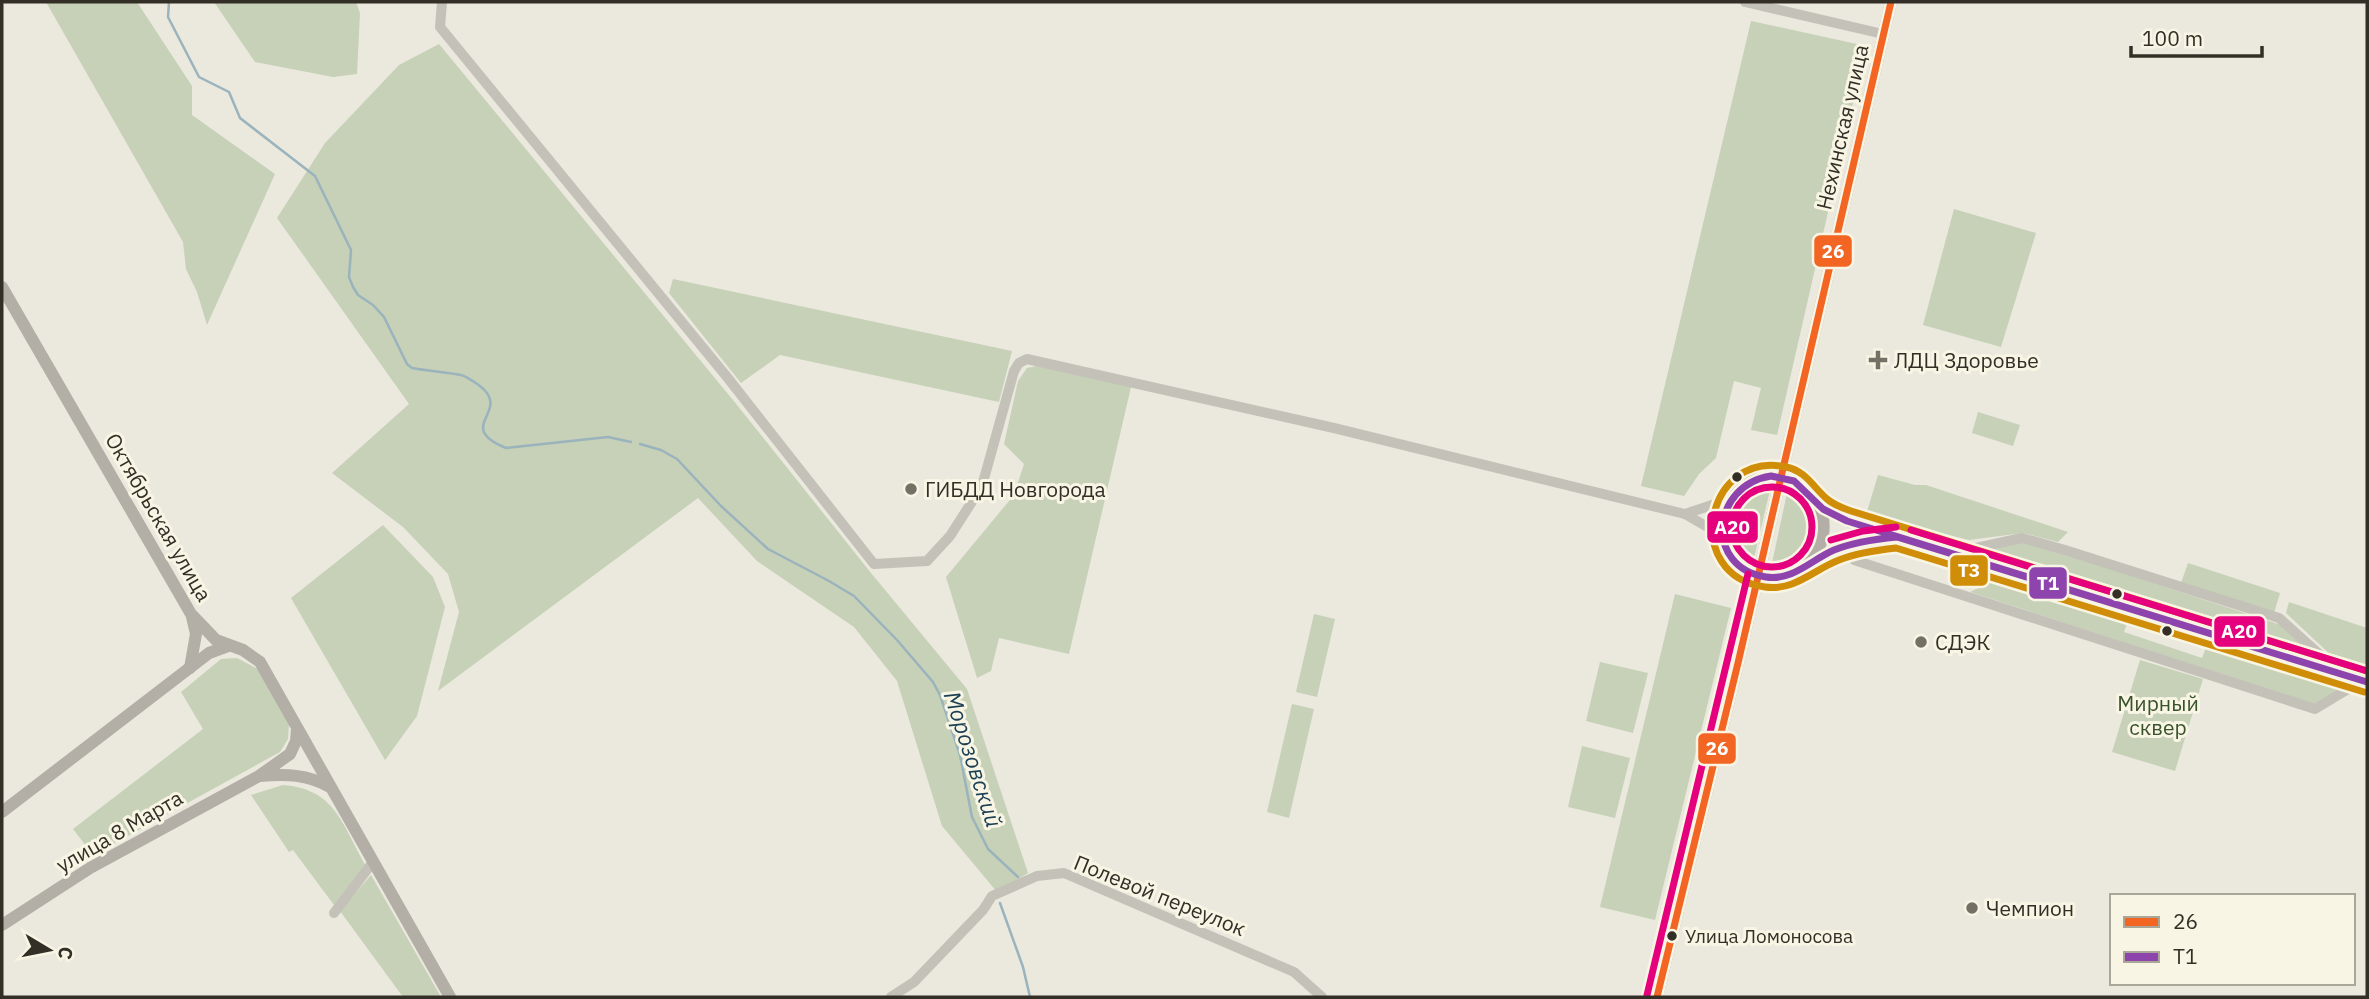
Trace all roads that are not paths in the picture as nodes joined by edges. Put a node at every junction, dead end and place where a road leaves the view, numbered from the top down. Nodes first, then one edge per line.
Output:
1 (442, 2) edge
2 (1745, 2) edge
3 (1891, 2) edge
4 (1883, 34) junction
5 (2, 287) edge
6 (1781, 477) junction
7 (1730, 499) junction
8 (1819, 506) junction
9 (1685, 514) junction
10 (1723, 536) junction
11 (1897, 537) junction
12 (1851, 544) junction
13 (1953, 553) junction
14 (1808, 564) junction
15 (1758, 576) junction
16 (191, 614) junction
17 (228, 646) junction
18 (190, 668) junction
19 (2340, 673) junction
20 (2365, 681) edge
21 (298, 729) junction
22 (259, 776) junction
23 (330, 787) junction
24 (2, 812) edge
25 (373, 862) junction
26 (334, 913) dead end
27 (2, 925) edge
28 (1658, 996) edge
29 (450, 997) edge
30 (891, 997) edge
31 (1322, 997) edge

1 - 9 street
2 - 4 street
3 - 4 main road, Нехинская улица
4 - 6 main road, Нехинская улица
5 - 16 main road, Октябрьская улица
6 - 7 main road
6 - 8 main road
6 - 15 main road, Нехинская улица
7 - 9 street
7 - 10 main road
8 - 11 main road
8 - 14 main road
9 - 10 street
10 - 15 main road
11 - 12 main road
11 - 13 main road
12 - 14 main road
12 - 20 street
13 - 19 main road
13 - 19 street
14 - 15 main road
15 - 28 main road, Нехинская улица
16 - 17 main road, Октябрьская улица
16 - 18 main road
17 - 18 main road
17 - 21 main road, Октябрьская улица
18 - 24 main road
19 - 20 main road
21 - 22 main road, улица 8 Марта
21 - 23 main road, Октябрьская улица
22 - 23 main road
22 - 27 main road, улица 8 Марта
23 - 25 main road, Октябрьская улица
25 - 26 street
25 - 29 main road, Октябрьская улица
30 - 31 street, Полевой переулок

